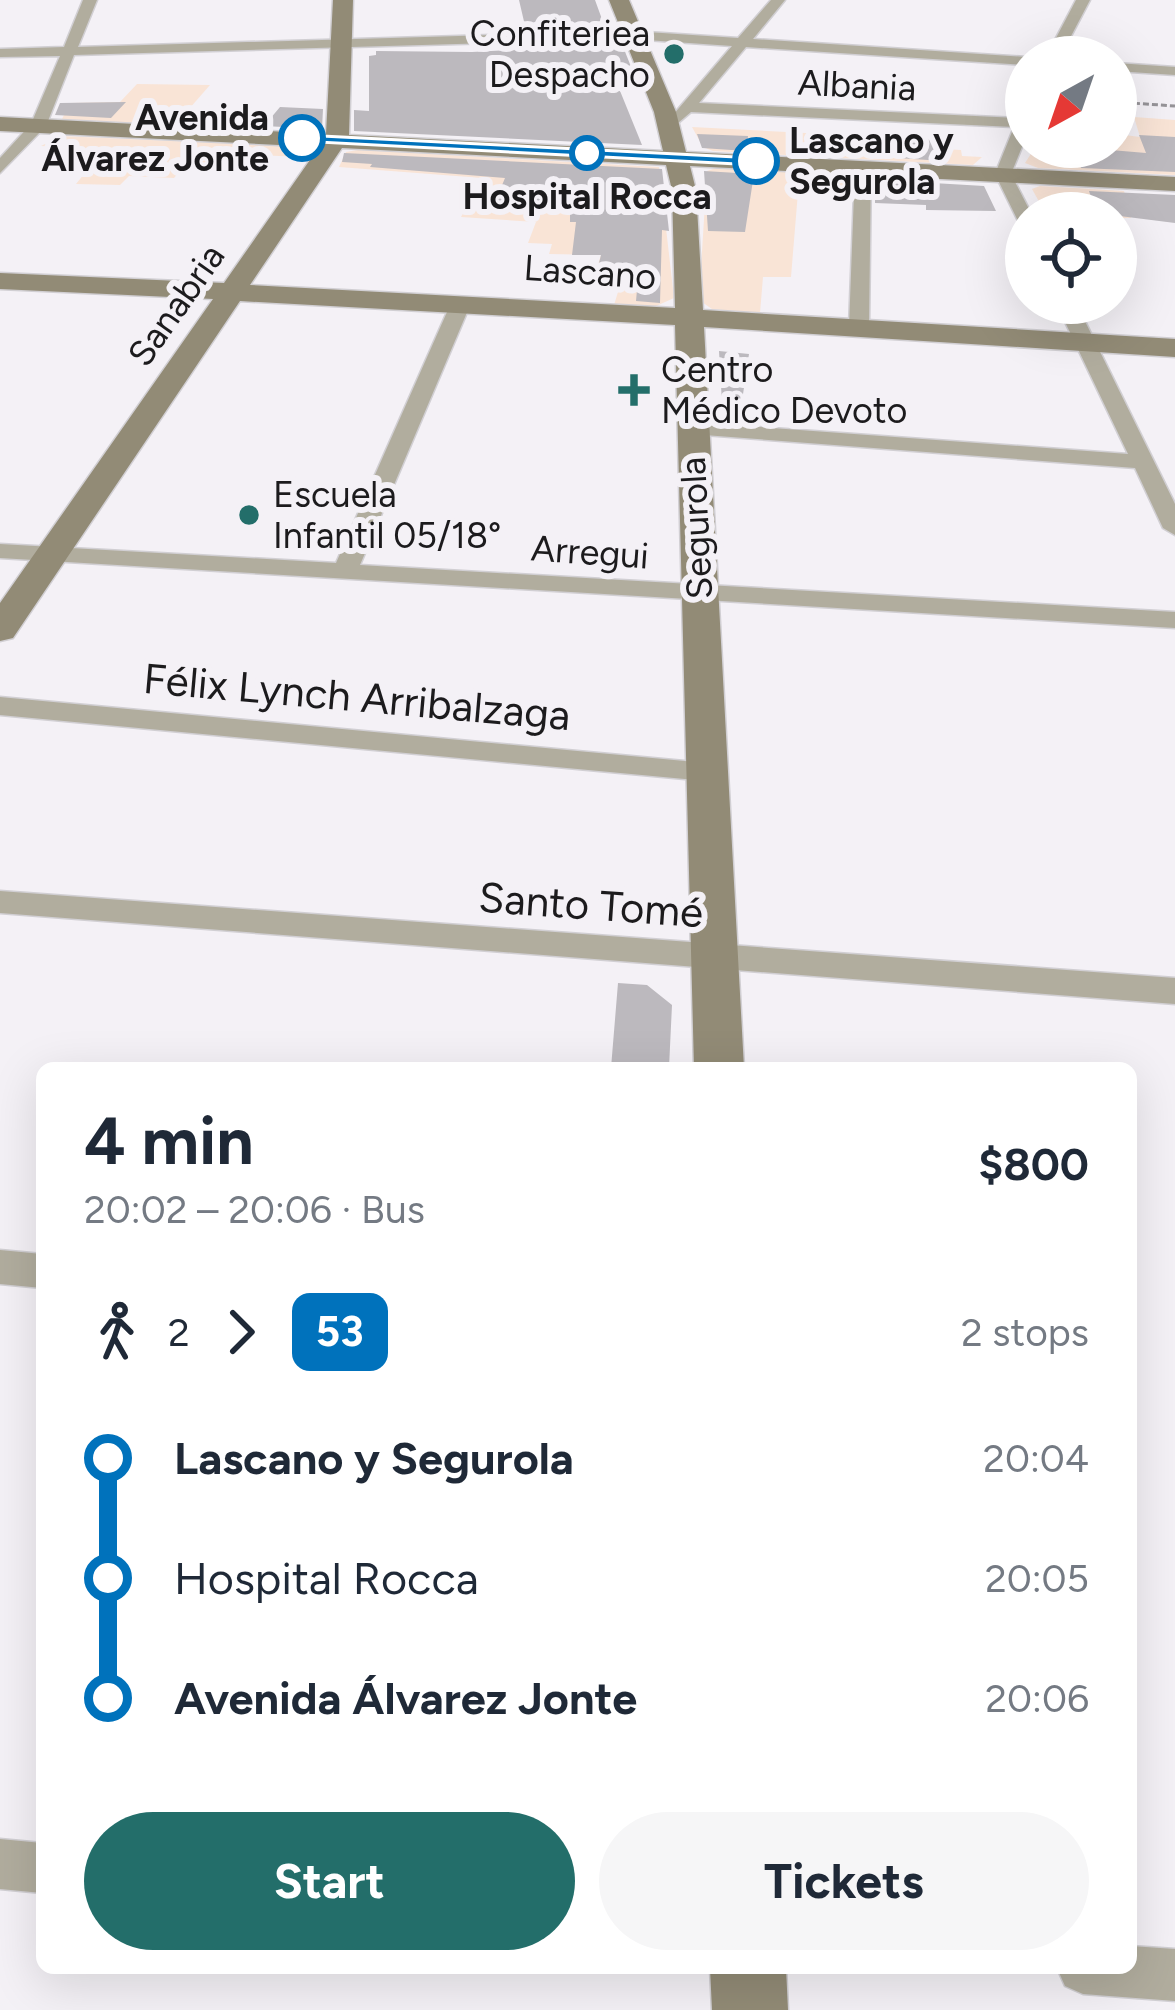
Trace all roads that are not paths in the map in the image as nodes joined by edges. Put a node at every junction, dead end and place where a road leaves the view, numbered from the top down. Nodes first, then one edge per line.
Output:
1 (90, 0) edge
2 (343, 0) edge
3 (619, 0) edge
4 (778, 0) edge
5 (1083, 0) edge
6 (632, 35) junction
7 (1064, 36) edge
8 (743, 41) junction
9 (342, 44) junction
10 (70, 51) junction
11 (0, 53) edge
12 (1005, 60) edge
13 (1137, 68) edge
14 (1175, 71) edge
15 (688, 106) junction
16 (1005, 119) edge
17 (0, 124) edge
18 (38, 126) junction
19 (669, 129) junction
20 (336, 140) junction
21 (679, 158) junction
22 (863, 166) junction
23 (0, 168) edge
24 (1005, 168) edge
25 (1003, 174) junction
26 (1175, 184) edge
27 (1012, 192) edge
28 (0, 280) edge
29 (234, 290) junction
30 (461, 303) junction
31 (686, 317) junction
32 (1076, 324) edge
33 (859, 327) junction
34 (1085, 342) junction
35 (1175, 348) edge
36 (691, 428) junction
37 (1143, 462) junction
38 (1175, 528) edge
39 (0, 551) edge
40 (50, 553) junction
41 (344, 573) junction
42 (700, 595) junction
43 (1175, 620) edge
44 (0, 630) edge
45 (0, 706) edge
46 (706, 772) junction
47 (0, 902) edge
48 (714, 957) junction
49 (1175, 991) edge
50 (719, 1062) edge
51 (0, 1267) edge
52 (36, 1270) edge
53 (0, 1864) edge
54 (36, 1867) edge
55 (1137, 1972) edge
56 (748, 1974) edge
57 (1175, 1975) edge
58 (749, 2010) edge

1 - 10 street
2 - 9 street, Sanabria
3 - 6 street, Segurola
4 - 8 street
5 - 7 street
6 - 8 street
6 - 9 street
6 - 19 street, Segurola
8 - 12 street
8 - 15 street
9 - 10 street
9 - 20 street, Sanabria
10 - 11 street
10 - 18 street
13 - 14 street
15 - 16 street, Albania
15 - 19 street
17 - 18 street
18 - 20 street
18 - 23 street
19 - 21 street, Segurola
20 - 21 street
20 - 29 street, Sanabria
21 - 22 street
21 - 31 street, Segurola
22 - 25 street
22 - 33 street
24 - 25 street
25 - 26 street
25 - 27 street
28 - 29 street, Lascano
29 - 30 street, Lascano
29 - 40 street, Sanabria
30 - 31 street, Lascano
30 - 41 street
31 - 33 street, Lascano
31 - 36 street, Segurola
32 - 34 street
33 - 34 street, Lascano
34 - 35 street, Lascano
34 - 37 street
36 - 37 street
36 - 42 street, Segurola
37 - 38 street
39 - 40 street, Arregui
40 - 41 street, Arregui
40 - 44 street, Sanabria
41 - 42 street, Arregui
42 - 43 street, Arregui
42 - 46 street, Segurola
45 - 46 street, Félix Lynch Arribalzaga
46 - 48 street, Segurola
47 - 48 street, Santo Tomé
48 - 49 street, Santo Tomé
48 - 50 street, Segurola
51 - 52 street
53 - 54 street
55 - 57 street
56 - 58 street

